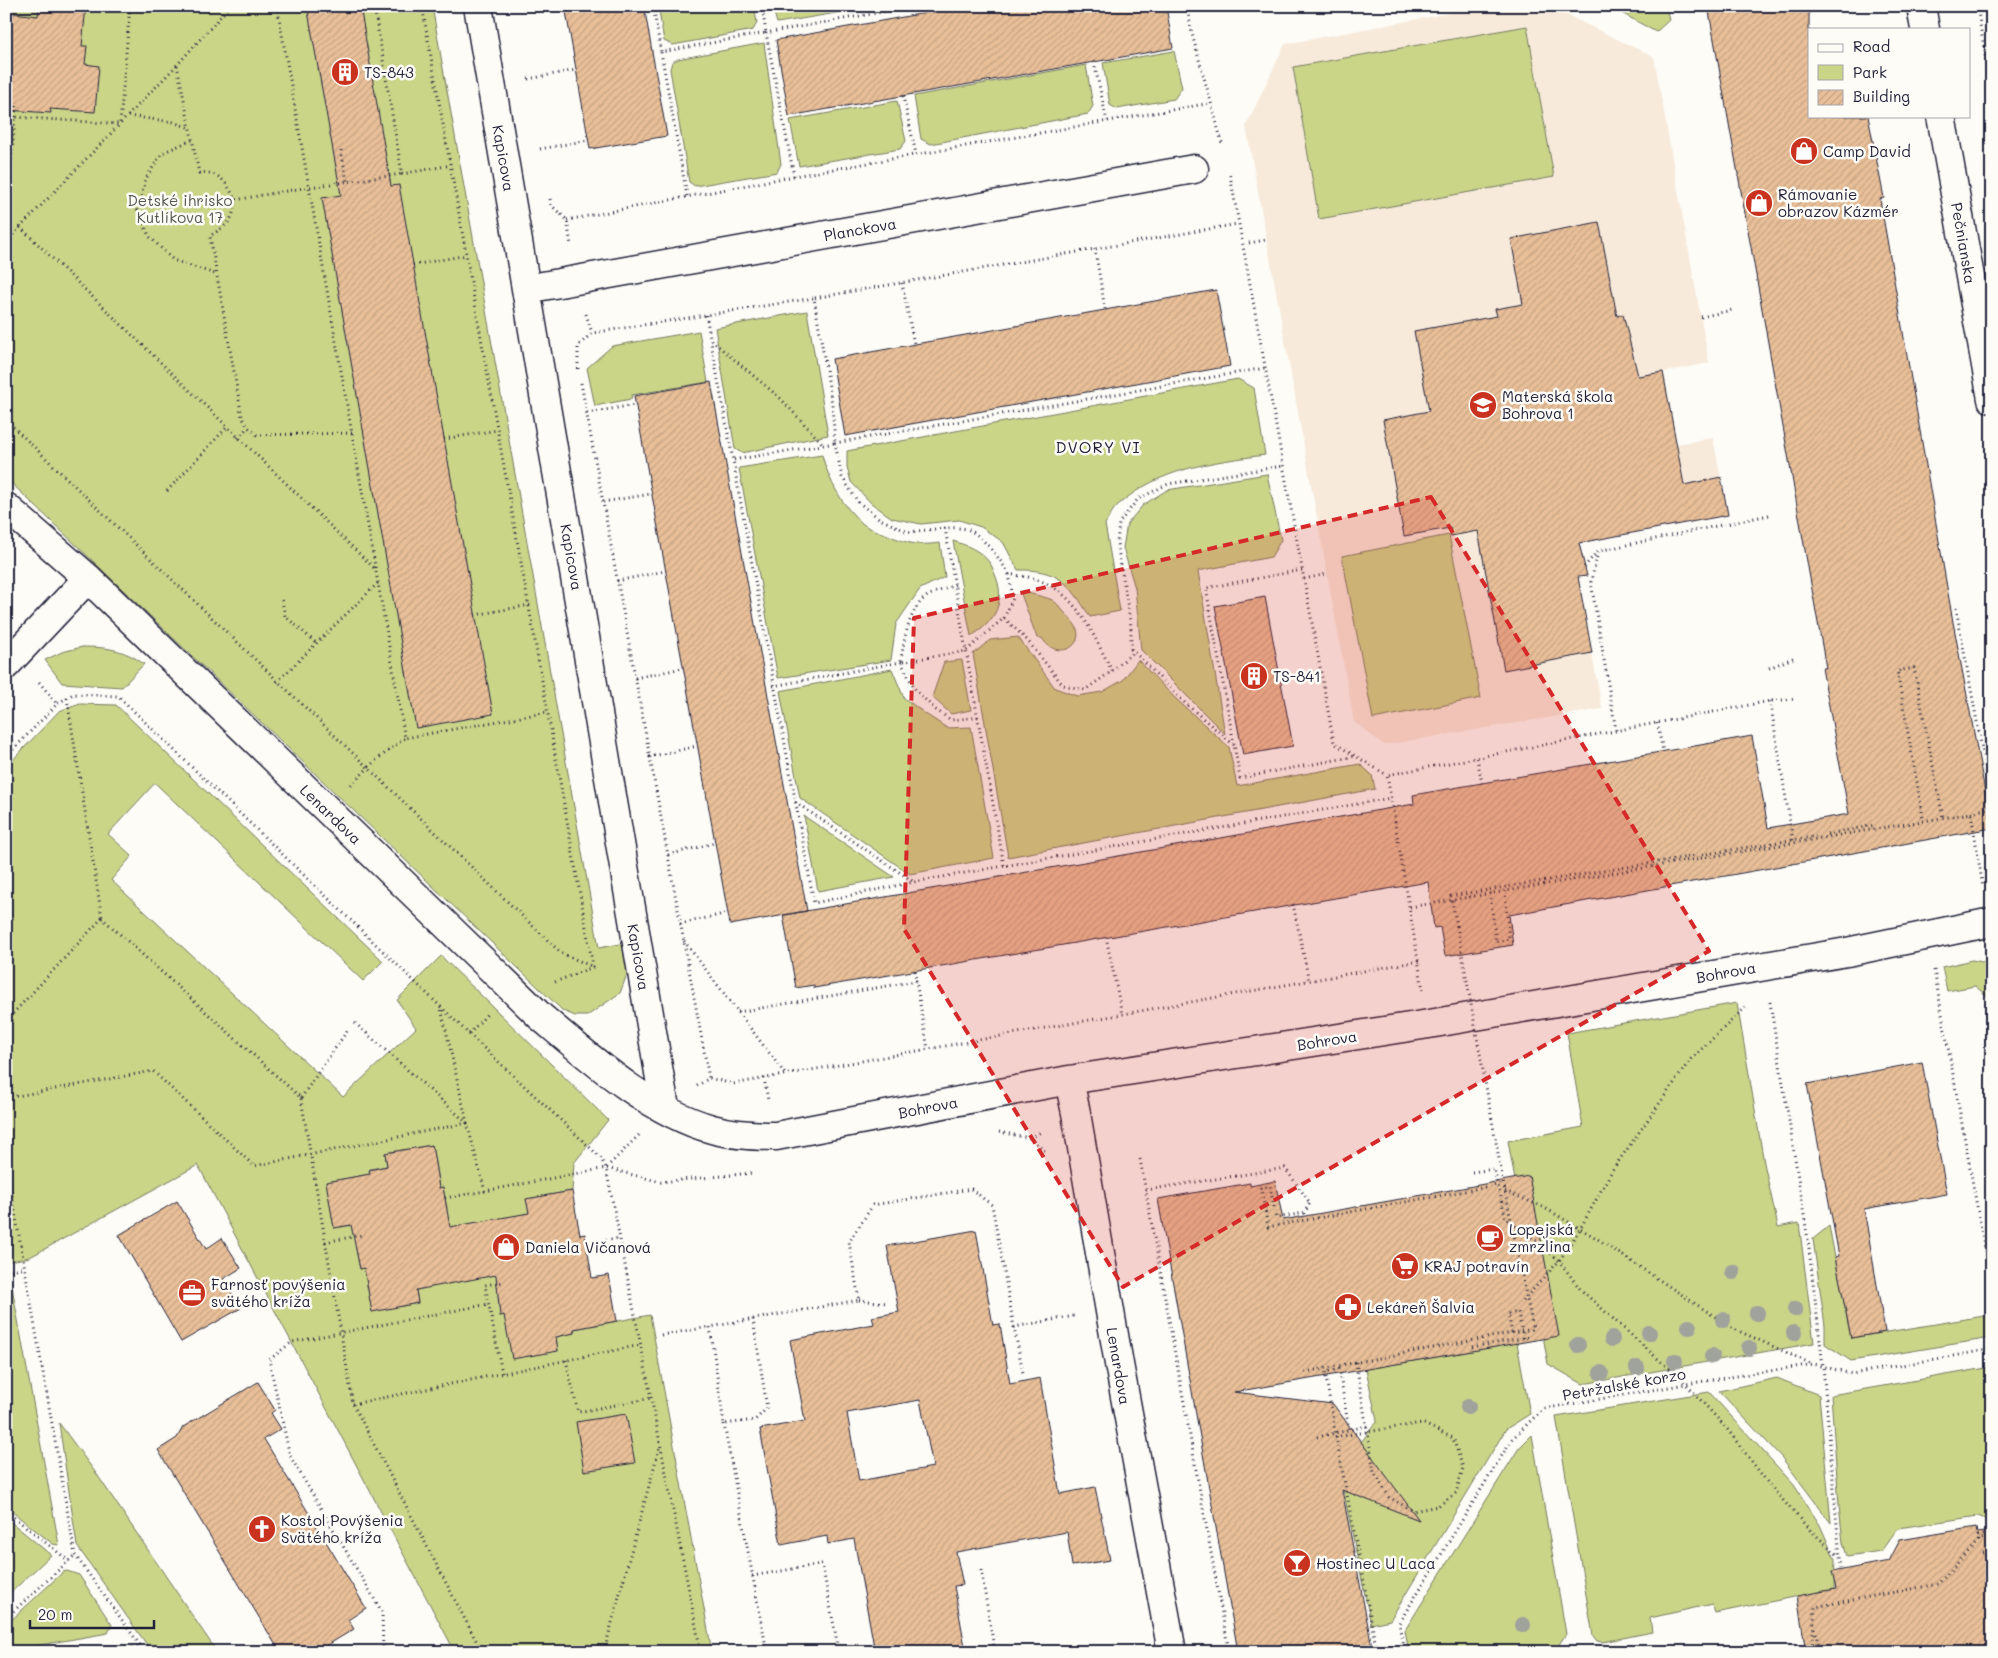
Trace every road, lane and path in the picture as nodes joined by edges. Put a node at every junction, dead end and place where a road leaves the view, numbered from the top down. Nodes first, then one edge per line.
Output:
1 (7, 6) edge
2 (130, 6) edge
3 (230, 6) edge
4 (277, 6) edge
5 (374, 6) edge
6 (422, 6) edge
7 (478, 6) edge
8 (653, 6) edge
9 (762, 6) edge
10 (915, 6) edge
11 (1187, 6) edge
12 (1921, 6) edge
13 (1977, 6) edge
14 (6, 12) edge
15 (1925, 28) edge
16 (766, 33) junction
17 (662, 52) junction
18 (1094, 62) dead end
19 (177, 65) junction
20 (576, 70) dead end
21 (528, 78) dead end
22 (903, 96) dead end
23 (1992, 96) edge
24 (17, 102) dead end
25 (1211, 103) junction
26 (128, 116) junction
27 (15, 117) junction
28 (1941, 118) edge
29 (1107, 121) junction
30 (120, 124) junction
31 (190, 128) junction
32 (192, 140) junction
33 (589, 140) dead end
34 (540, 149) dead end
35 (342, 150) dead end
36 (916, 154) junction
37 (1228, 164) junction
38 (451, 165) junction
39 (1194, 170) joint
40 (402, 174) junction
41 (794, 176) junction
42 (347, 181) junction
43 (309, 187) junction
44 (687, 196) junction
45 (235, 200) junction
46 (567, 220) dead end
47 (1238, 224) junction
48 (20, 228) junction
49 (6, 235) edge
50 (1266, 240) dead end
51 (6, 242) edge
52 (1249, 243) dead end
53 (1095, 249) junction
54 (467, 256) junction
55 (413, 265) dead end
56 (218, 275) junction
57 (902, 282) junction
58 (526, 289) junction
59 (814, 298) junction
60 (1105, 309) dead end
61 (1732, 310) dead end
62 (706, 315) junction
63 (1701, 317) dead end
64 (711, 340) junction
65 (914, 344) dead end
66 (1265, 368) junction
67 (1992, 398) edge
68 (635, 405) dead end
69 (587, 412) junction
70 (6, 420) edge
71 (227, 427) junction
72 (248, 427) junction
73 (498, 430) junction
74 (352, 433) junction
75 (238, 438) junction
76 (444, 439) dead end
77 (835, 443) junction
78 (823, 444) junction
79 (733, 460) junction
80 (1283, 466) junction
81 (167, 491) dead end
82 (652, 494) dead end
83 (603, 502) junction
84 (6, 507) edge
85 (1768, 515) dead end
86 (946, 528) junction
87 (1598, 552) junction
88 (1584, 567) dead end
89 (375, 569) junction
90 (1302, 570) junction
91 (665, 572) dead end
92 (1008, 574) junction
93 (1327, 574) dead end
94 (88, 578) junction
95 (1304, 579) junction
96 (617, 581) junction
97 (378, 583) junction
98 (955, 585) junction
99 (282, 600) dead end
100 (530, 605) junction
101 (1956, 608) dead end
102 (475, 615) dead end
103 (1004, 618) junction
104 (316, 644) junction
105 (1131, 648) junction
106 (966, 651) junction
107 (1793, 658) dead end
108 (901, 662) junction
109 (6, 665) edge
110 (683, 668) dead end
111 (1769, 668) dead end
112 (1112, 671) junction
113 (636, 678) junction
114 (277, 682) junction
115 (773, 686) junction
116 (67, 698) junction
117 (1795, 699) dead end
118 (1770, 701) junction
119 (548, 712) junction
120 (978, 717) junction
121 (1657, 723) junction
122 (1616, 731) junction
123 (405, 738) junction
124 (1234, 745) junction
125 (697, 746) dead end
126 (1663, 751) dead end
127 (1356, 756) junction
128 (6, 757) edge
129 (649, 757) junction
130 (1477, 758) junction
131 (368, 768) junction
132 (1387, 775) junction
133 (1482, 783) dead end
134 (1391, 798) junction
135 (795, 801) junction
136 (1992, 803) edge
137 (1992, 807) edge
138 (327, 810) junction
139 (1971, 813) junction
140 (1923, 816) dead end
141 (1943, 818) junction
142 (1875, 825) dead end
143 (714, 843) dead end
144 (1793, 843) junction
145 (668, 855) junction
146 (1004, 866) junction
147 (914, 882) junction
148 (1489, 890) junction
149 (1505, 891) junction
150 (1293, 904) dead end
151 (1410, 907) junction
152 (728, 914) dead end
153 (102, 918) junction
154 (1990, 922) edge
155 (680, 924) junction
156 (1106, 937) dead end
157 (683, 941) junction
158 (1419, 961) junction
159 (1933, 963) dead end
160 (915, 971) dead end
161 (916, 981) junction
162 (1309, 981) junction
163 (1769, 994) dead end
164 (1751, 1002) dead end
165 (441, 1008) junction
166 (738, 1012) junction
167 (1122, 1014) junction
168 (6, 1020) edge
169 (354, 1023) dead end
170 (1429, 1024) junction
171 (347, 1031) dead end
172 (928, 1049) junction
173 (786, 1075) junction
174 (1069, 1080) junction
175 (6, 1098) edge
176 (301, 1098) junction
177 (665, 1108) junction
178 (467, 1123) junction
179 (991, 1130) dead end
180 (1046, 1151) dead end
181 (310, 1154) junction
182 (1140, 1159) dead end
183 (6, 1161) edge
184 (606, 1168) junction
185 (1472, 1172) dead end
186 (756, 1173) dead end
187 (1503, 1183) junction
188 (1146, 1190) junction
189 (1504, 1190) junction
190 (485, 1191) junction
191 (445, 1198) dead end
192 (1580, 1229) junction
193 (362, 1235) dead end
194 (619, 1238) junction
195 (325, 1242) junction
196 (586, 1244) dead end
197 (1559, 1261) junction
198 (25, 1267) junction
199 (6, 1271) edge
200 (504, 1282) dead end
201 (1992, 1289) edge
202 (859, 1300) junction
203 (1523, 1301) dead end
204 (888, 1302) dead end
205 (489, 1304) junction
206 (1077, 1315) dead end
207 (753, 1319) junction
208 (710, 1327) junction
209 (1014, 1327) junction
210 (341, 1333) junction
211 (1512, 1333) junction
212 (661, 1336) dead end
213 (1529, 1337) dead end
214 (1523, 1338) junction
215 (641, 1345) junction
216 (1472, 1347) dead end
217 (1992, 1349) edge
218 (566, 1360) junction
219 (1356, 1362) junction
220 (1814, 1364) junction
221 (1823, 1366) junction
222 (1305, 1372) dead end
223 (502, 1373) junction
224 (1023, 1373) dead end
225 (1686, 1384) junction
226 (652, 1398) junction
227 (353, 1404) junction
228 (724, 1424) junction
229 (1367, 1426) junction
230 (1349, 1430) junction
231 (1317, 1437) dead end
232 (1336, 1437) junction
233 (661, 1444) junction
234 (6, 1511) edge
235 (1992, 1535) edge
236 (1992, 1552) edge
237 (1982, 1554) dead end
238 (75, 1555) junction
239 (1839, 1556) junction
240 (69, 1561) junction
241 (981, 1570) dead end
242 (1841, 1570) dead end
243 (752, 1576) junction
244 (1813, 1616) dead end
245 (6, 1618) edge
246 (331, 1642) dead end
247 (142, 1646) junction
248 (107, 1652) edge
249 (145, 1652) edge
250 (336, 1652) edge
251 (383, 1652) edge
252 (482, 1652) edge
253 (604, 1652) edge
254 (701, 1652) edge
255 (767, 1652) edge
256 (838, 1652) edge
257 (992, 1652) edge
258 (1172, 1652) edge
259 (1229, 1652) edge
260 (1377, 1652) edge
261 (1404, 1652) edge
262 (1792, 1652) edge
263 (1820, 1652) edge

1 - 14 path
2 - 30 path
3 - 19 path
4 - 43 path
5 - 40 path
6 - 38 path
7 - 58 street, Kapicova
8 - 17 path
9 - 16 path
10 - 16 path
11 - 25 path
12 - 15 street
13 - 23 path
16 - 17 path
16 - 41 path
17 - 44 path
18 - 29 path
19 - 26 path
19 - 31 path
20 - 21 path
22 - 36 path
24 - 27 path
25 - 29 path
25 - 37 path
26 - 30 path
26 - 31 path
27 - 30 path
27 - 49 path
28 - 67 street, Pečnianska
29 - 36 path
30 - 48 path
31 - 32 path
32 - 45 path
32 - 56 path
33 - 34 path
35 - 42 path
36 - 41 path
37 - 39 path
37 - 47 path
38 - 40 path
38 - 54 path
39 - 58 street, Planckova
40 - 42 path
41 - 44 path
42 - 43 path
43 - 45 path
43 - 74 path
44 - 46 path
45 - 56 path
47 - 53 path
47 - 66 path
48 - 51 path
48 - 71 path
50 - 52 path
53 - 57 path
53 - 60 path
54 - 55 path
54 - 73 path
56 - 72 path
57 - 59 path
57 - 65 path
58 - 177 street, Kapicova
59 - 62 path
59 - 77 path
61 - 63 path
62 - 64 path
62 - 69 path
64 - 78 path
64 - 79 path
66 - 77 path
66 - 80 path
68 - 69 path
69 - 83 path
70 - 114 path
71 - 75 path
71 - 81 path
72 - 74 path
72 - 75 path
73 - 76 path
73 - 100 path
74 - 89 path
75 - 89 path
77 - 78 path
77 - 86 path
78 - 79 path
79 - 115 path
80 - 90 path
80 - 105 path
82 - 83 path
83 - 96 path
84 - 94 street, Lenardova
85 - 87 path
86 - 92 path
86 - 98 path
87 - 88 path
87 - 122 path
89 - 97 path
90 - 95 path
90 - 124 path
91 - 96 path
92 - 103 path
92 - 112 path
93 - 95 path
94 - 109 street
94 - 138 street, Lenardova
95 - 127 path
96 - 113 path
97 - 104 path
97 - 123 path
98 - 106 path
98 - 108 path
99 - 104 path
100 - 102 path
100 - 119 path
101 - 136 path
103 - 106 path
103 - 112 path
104 - 114 path
105 - 112 path
105 - 124 path
106 - 108 path
106 - 120 path
107 - 111 path
108 - 115 path
108 - 120 path
110 - 113 path
113 - 129 path
114 - 131 path
115 - 135 path
116 - 128 path
116 - 153 path
116 - 165 path
117 - 118 path
118 - 121 path
118 - 144 path
119 - 123 path
119 - 131 path
120 - 146 path
121 - 122 path
121 - 126 path
122 - 130 path
123 - 131 path
124 - 127 path
125 - 129 path
127 - 132 path
129 - 145 path
130 - 132 path
130 - 133 path
131 - 138 path
132 - 134 path
134 - 146 path
134 - 151 path
135 - 147 path
135 - 147 path
137 - 139 path
138 - 177 street, Lenardova
139 - 141 path
139 - 154 path
140 - 141 path
141 - 144 path
142 - 148 path
143 - 145 path
144 - 149 path
145 - 155 path
146 - 147 path
148 - 149 path
148 - 187 path, bridge
149 - 151 path
150 - 162 path
151 - 158 path
152 - 155 path
153 - 168 path
153 - 176 path
154 - 170 street, Bohrova
155 - 157 path
156 - 167 path
157 - 166 path
157 - 173 path
158 - 162 path
158 - 170 path
159 - 201 path
160 - 161 path
161 - 166 path
161 - 172 path
162 - 167 path
163 - 221 path
164 - 192 path
165 - 178 path
165 - 184 path
166 - 173 path
167 - 172 path
169 - 178 path
170 - 174 street, Bohrova
171 - 176 path
172 - 173 path
174 - 177 street, Bohrova
174 - 258 street, Lenardova
175 - 181 path
176 - 181 path
177 - 184 path
178 - 181 path
178 - 190 path
179 - 180 path
181 - 195 path
182 - 188 path
183 - 198 path
184 - 186 path
184 - 190 path
184 - 194 path
185 - 197 path
187 - 188 path
187 - 189 path
188 - 259 path
189 - 192 path
189 - 211 path
190 - 191 path
192 - 197 path
192 - 220 path
193 - 195 path
194 - 196 path
194 - 215 path
195 - 210 path
197 - 203 path
197 - 225 path
198 - 199 path
198 - 238 path
200 - 205 path
202 - 204 path
202 - 207 path
202 - 209 path
205 - 210 path
205 - 223 path
206 - 209 path
207 - 208 path
207 - 228 path
208 - 212 path
208 - 228 path
209 - 224 path
210 - 227 path
210 - 251 path
211 - 214 path
211 - 219 path
213 - 214 path
214 - 216 path
215 - 218 path
215 - 226 path
217 - 221 path, Petržalské korzo
218 - 223 path
218 - 226 path
219 - 222 path
219 - 229 path
220 - 221 path, Petržalské korzo
220 - 225 path, Petržalské korzo
221 - 239 path
223 - 227 path
225 - 239 path
225 - 261 path, Petržalské korzo
226 - 233 path
227 - 252 path
228 - 243 path
229 - 230 path
229 - 232 path
230 - 231 path
230 - 232 path
232 - 260 path
233 - 253 path
233 - 254 path
234 - 240 path
235 - 262 path
236 - 237 path
238 - 240 path
238 - 247 path
239 - 242 path
240 - 245 path
241 - 257 path
243 - 255 path
243 - 256 path
244 - 263 path
246 - 250 path
247 - 248 path
247 - 249 path

